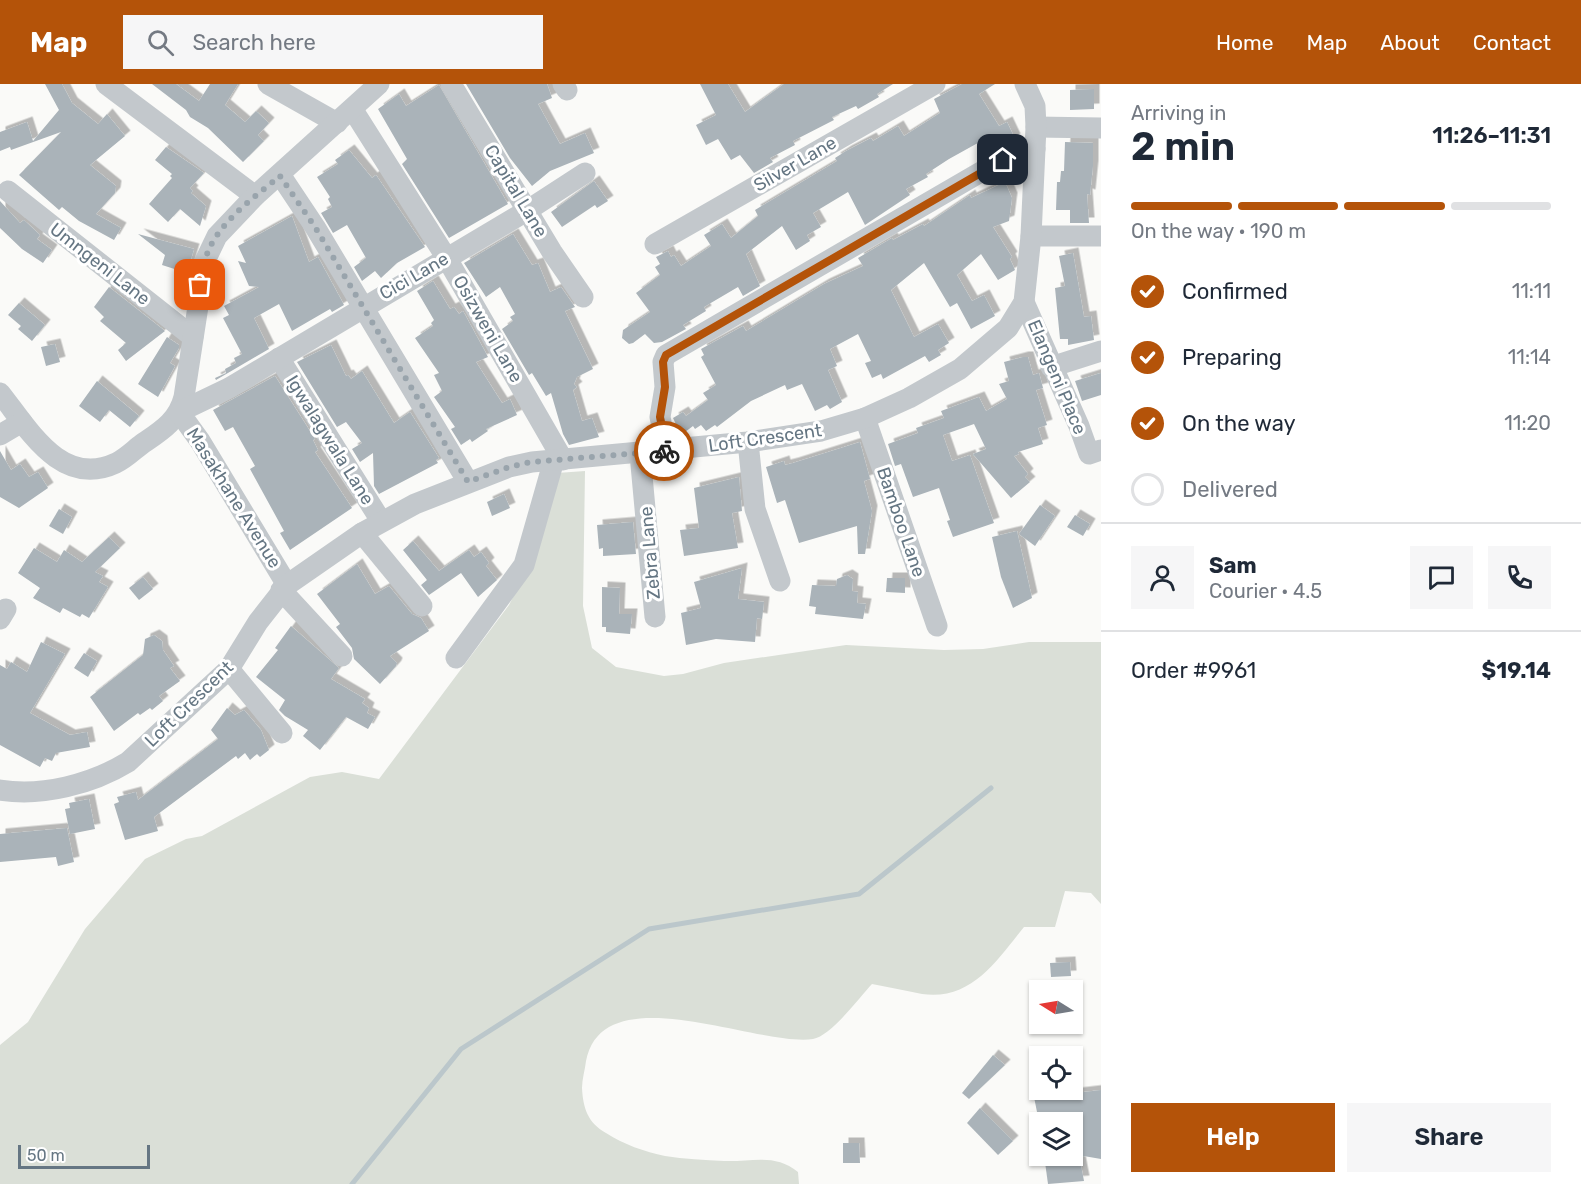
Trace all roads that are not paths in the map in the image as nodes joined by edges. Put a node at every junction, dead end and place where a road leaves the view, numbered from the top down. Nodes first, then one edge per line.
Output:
1 (106, 84) edge
2 (268, 84) edge
3 (379, 84) edge
4 (451, 84) edge
5 (935, 84) edge
6 (1025, 84) edge
7 (345, 116) junction
8 (1036, 127) junction
9 (1101, 128) edge
10 (1035, 148) junction
11 (585, 173) dead end
12 (280, 176) junction
13 (8, 191) dead end
14 (255, 196) junction
15 (528, 210) junction
16 (1031, 236) junction
17 (1101, 236) edge
18 (656, 244) dead end
19 (446, 257) junction
20 (583, 297) dead end
21 (1024, 302) junction
22 (361, 307) junction
23 (193, 337) junction
24 (1101, 351) edge
25 (279, 358) junction
26 (1051, 366) junction
27 (0, 393) edge
28 (179, 412) junction
29 (865, 418) junction
30 (22, 422) junction
31 (0, 435) edge
32 (748, 442) junction
33 (667, 451) junction
34 (1095, 452) edge
35 (640, 454) junction
36 (558, 460) junction
37 (468, 482) junction
38 (381, 521) junction
39 (362, 533) junction
40 (780, 581) dead end
41 (284, 587) junction
42 (422, 606) dead end
43 (655, 617) dead end
44 (937, 626) dead end
45 (342, 656) dead end
46 (456, 658) dead end
47 (229, 669) junction
48 (282, 733) dead end
49 (0, 790) edge

1 - 14 street
2 - 7 street
3 - 7 street
4 - 15 street, Capital Lane
5 - 18 street, Silver Lane
6 - 8 street, Loft Crescent
7 - 12 street
7 - 19 street, Osizweni Lane
8 - 9 street
8 - 10 street, Loft Crescent
10 - 16 street, Loft Crescent
10 - 33 street
11 - 15 street, Cici Lane
12 - 14 street
12 - 22 street
13 - 23 street, Umngeni Lane
14 - 23 street
15 - 19 street, Cici Lane
15 - 20 street, Capital Lane
16 - 17 street
16 - 21 street, Loft Crescent
19 - 22 street, Cici Lane
19 - 36 street, Osizweni Lane
21 - 26 street, Elangeni Place
21 - 29 street, Loft Crescent
22 - 25 street, Cici Lane
22 - 37 street
23 - 28 street
24 - 26 street
25 - 28 street, Cici Lane
25 - 38 street, Igwalagwala Lane
26 - 34 street, Elangeni Place
27 - 30 street
28 - 30 street
28 - 41 street, Masakhane Avenue
29 - 32 street, Loft Crescent
29 - 44 street, Bamboo Lane
30 - 31 street
32 - 33 street, Loft Crescent
32 - 40 street
33 - 35 street, Loft Crescent
35 - 36 street, Loft Crescent
35 - 43 street, Zebra Lane
36 - 37 street, Loft Crescent
36 - 46 street
37 - 38 street, Loft Crescent
38 - 39 street, Loft Crescent
39 - 41 street, Loft Crescent
39 - 42 street
41 - 45 street, Masakhane Avenue
41 - 47 street, Loft Crescent
47 - 48 street
47 - 49 street, Loft Crescent

